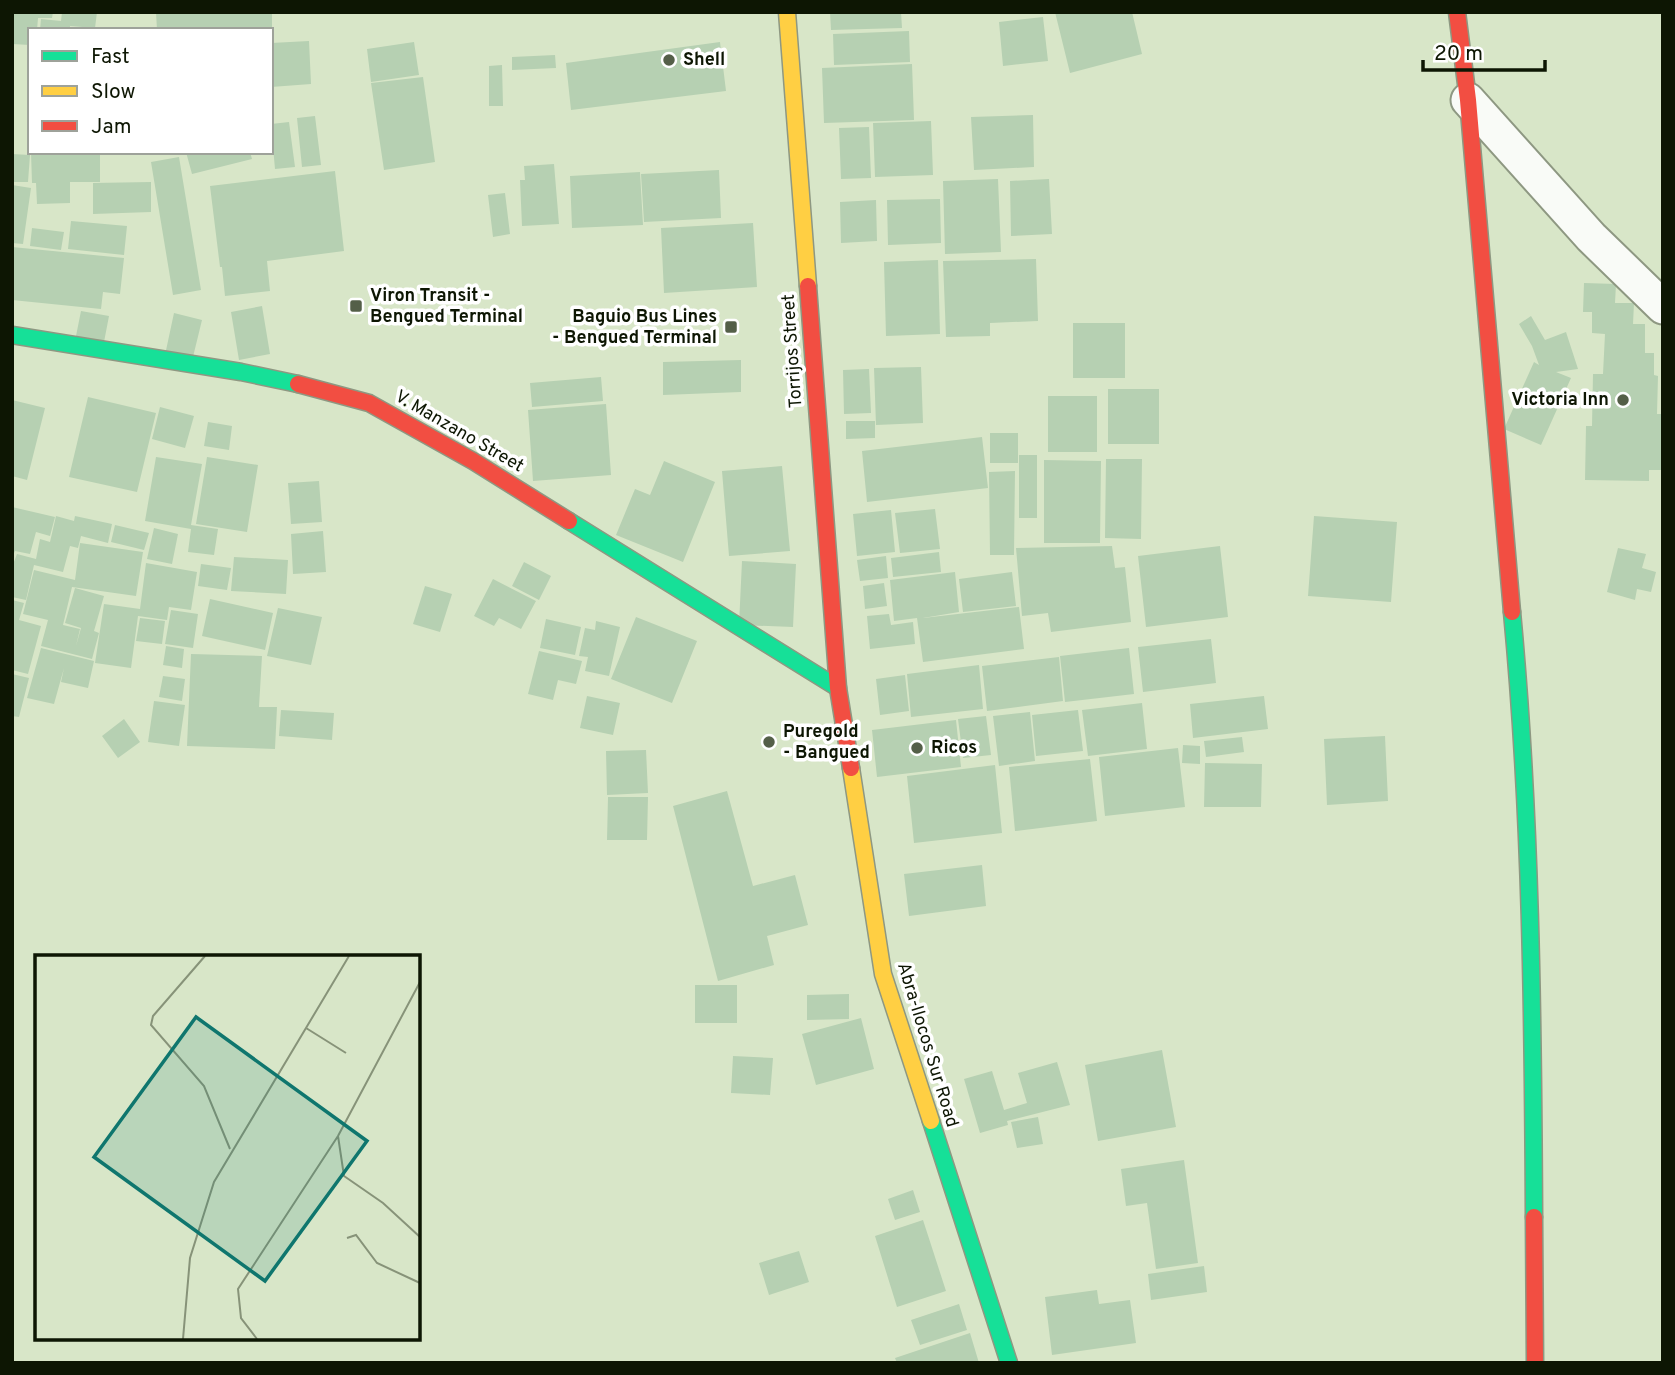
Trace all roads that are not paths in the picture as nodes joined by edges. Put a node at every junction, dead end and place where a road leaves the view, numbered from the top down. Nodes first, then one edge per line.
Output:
1 (788, 12) edge
2 (1457, 12) edge
3 (1468, 100) junction
4 (1663, 307) edge
5 (12, 335) edge
6 (838, 688) junction
7 (1009, 1363) edge
8 (1535, 1363) edge

1 - 6 street, Torrijos Street
2 - 3 street
3 - 4 street
3 - 8 street
5 - 6 street, V. Manzano Street
6 - 7 street, Abra-Ilocos Sur Road

